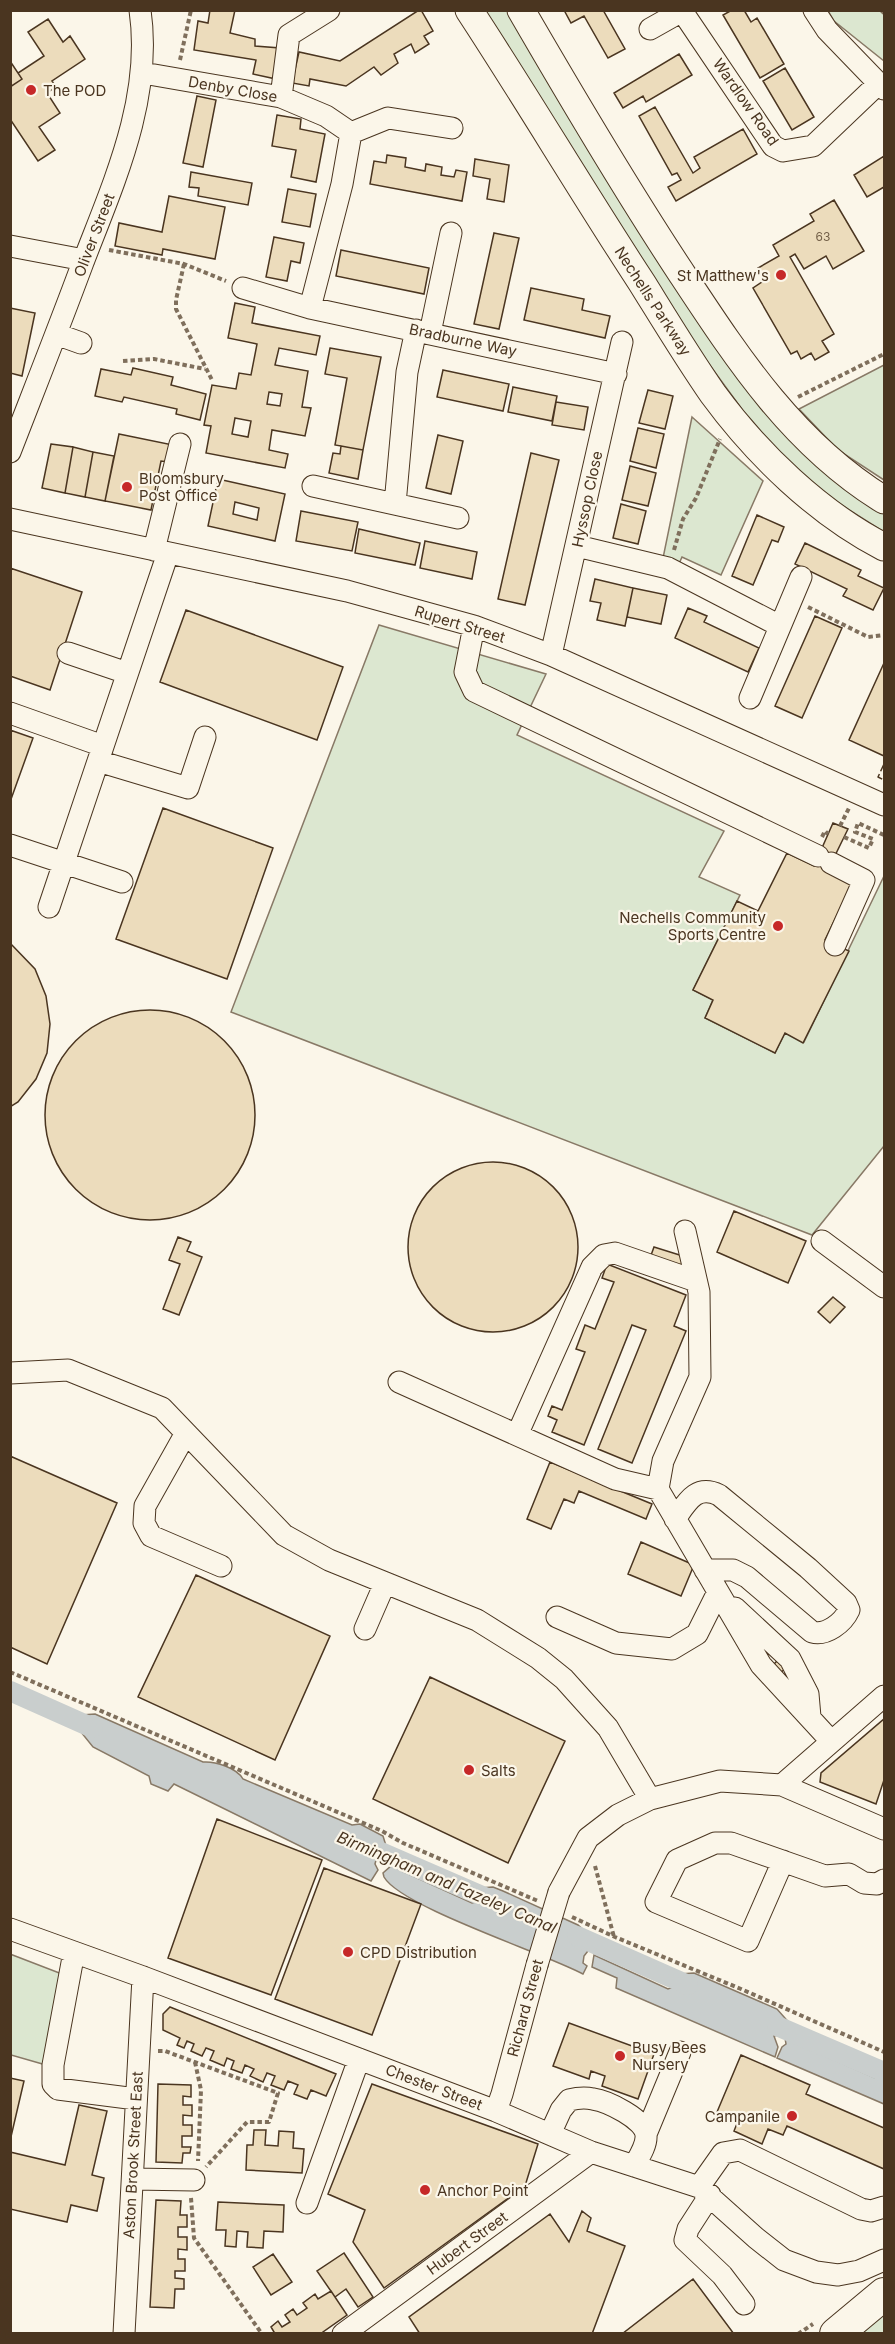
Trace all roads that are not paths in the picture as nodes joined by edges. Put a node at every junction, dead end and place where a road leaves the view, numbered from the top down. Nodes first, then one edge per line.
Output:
1 (140, 10) edge
2 (329, 10) edge
3 (470, 10) edge
4 (520, 10) edge
5 (814, 10) edge
6 (683, 11) edge
7 (650, 29) dead end
8 (143, 73) junction
9 (881, 87) edge
10 (281, 97) junction
11 (452, 128) dead end
12 (351, 133) junction
13 (451, 233) dead end
14 (10, 246) edge
15 (87, 253) junction
16 (243, 288) road end
17 (310, 308) junction
18 (423, 331) junction
19 (56, 334) junction
20 (622, 342) dead end
21 (81, 343) dead end
22 (616, 374) junction
23 (180, 444) dead end
24 (10, 452) edge
25 (313, 486) dead end
26 (885, 500) edge
27 (395, 504) junction
28 (458, 518) dead end
29 (10, 519) edge
30 (577, 546) junction
31 (885, 547) edge
32 (161, 551) junction
33 (801, 577) dead end
34 (474, 626) junction
35 (780, 626) junction
36 (68, 653) dead end
37 (551, 655) junction
38 (127, 673) junction
39 (750, 698) dead end
40 (10, 713) edge
41 (205, 737) dead end
42 (100, 754) junction
43 (885, 805) edge
44 (10, 845) edge
45 (63, 862) junction
46 (122, 882) dead end
47 (49, 907) dead end
48 (835, 945) dead end
49 (685, 1231) dead end
50 (822, 1241) dead end
51 (696, 1281) junction
52 (884, 1285) edge
53 (10, 1373) edge
54 (399, 1382) dead end
55 (186, 1433) junction
56 (517, 1435) junction
57 (658, 1489) junction
58 (675, 1519) junction
59 (221, 1566) dead end
60 (705, 1570) junction
61 (385, 1583) junction
62 (718, 1592) junction
63 (557, 1617) dead end
64 (365, 1629) dead end
65 (885, 1696) edge
66 (831, 1741) junction
67 (782, 1785) junction
68 (650, 1799) junction
69 (885, 1829) edge
70 (783, 1861) junction
71 (883, 1875) edge
72 (10, 1929) edge
73 (74, 1952) junction
74 (143, 1977) junction
75 (680, 2052) dead end
76 (359, 2059) junction
77 (136, 2099) junction
78 (496, 2111) junction
79 (550, 2134) junction
80 (646, 2134) junction
81 (591, 2152) junction
82 (634, 2166) junction
83 (132, 2179) junction
84 (196, 2187) road end
85 (705, 2191) junction
86 (307, 2203) dead end
87 (885, 2207) edge
88 (885, 2260) edge
89 (885, 2294) edge
90 (744, 2304) dead end
91 (124, 2334) edge
92 (343, 2334) edge
93 (836, 2334) edge

1 - 8 street, Oliver Street
2 - 10 street
3 - 31 main road, Nechells Parkway
4 - 26 main road
5 - 9 street
6 - 7 street, Wardlow Road
6 - 9 street, Wardlow Road
8 - 10 street, Denby Close
8 - 15 street, Oliver Street
10 - 12 street, Denby Close
11 - 12 street
12 - 17 street
13 - 18 street
14 - 15 street
15 - 19 street, Oliver Street
16 - 17 street, Bradburne Way
17 - 18 street, Bradburne Way
18 - 22 street, Bradburne Way
18 - 27 street
19 - 21 street
19 - 24 street, Oliver Street
20 - 22 street, Hyssop Close
22 - 30 street, Hyssop Close
23 - 32 street
25 - 27 street
27 - 28 street
29 - 32 street, Rupert Street
30 - 35 street
30 - 37 street, Hyssop Close
32 - 34 street, Rupert Street
32 - 38 street
33 - 35 street
34 - 37 street, Rupert Street
34 - 48 street
35 - 39 street
36 - 38 street
37 - 43 street, Rupert Street
38 - 42 street
40 - 42 street
41 - 42 street
42 - 45 street
44 - 45 street
45 - 46 street
45 - 47 street
49 - 51 street
50 - 52 street
51 - 56 street
51 - 57 street
53 - 55 street
54 - 56 street
55 - 59 street
55 - 61 street
56 - 57 street
57 - 58 street
58 - 60 street
58 - 60 street
60 - 62 street
61 - 64 street
61 - 68 street
62 - 63 street
62 - 66 street
65 - 66 street
66 - 67 street
67 - 68 street, Richard Street
67 - 69 street, Richard Street
68 - 78 street, Richard Street, bridge
70 - 70 street
70 - 71 street
72 - 73 street, Chester Street
73 - 74 street, Chester Street
73 - 77 street
74 - 76 street, Chester Street
74 - 77 street, Aston Brook Street East
75 - 80 street
76 - 78 street, Chester Street
76 - 86 street
77 - 83 street, Aston Brook Street East
78 - 79 street, Chester Street
79 - 80 street
79 - 81 street, Chester Street
80 - 82 street
81 - 82 street, Chester Street
81 - 92 street, Hubert Street
82 - 85 street, Chester Street
83 - 84 street
83 - 91 street, Aston Brook Street East
85 - 87 street
85 - 88 street, Chester Street
85 - 90 street
89 - 93 highway

